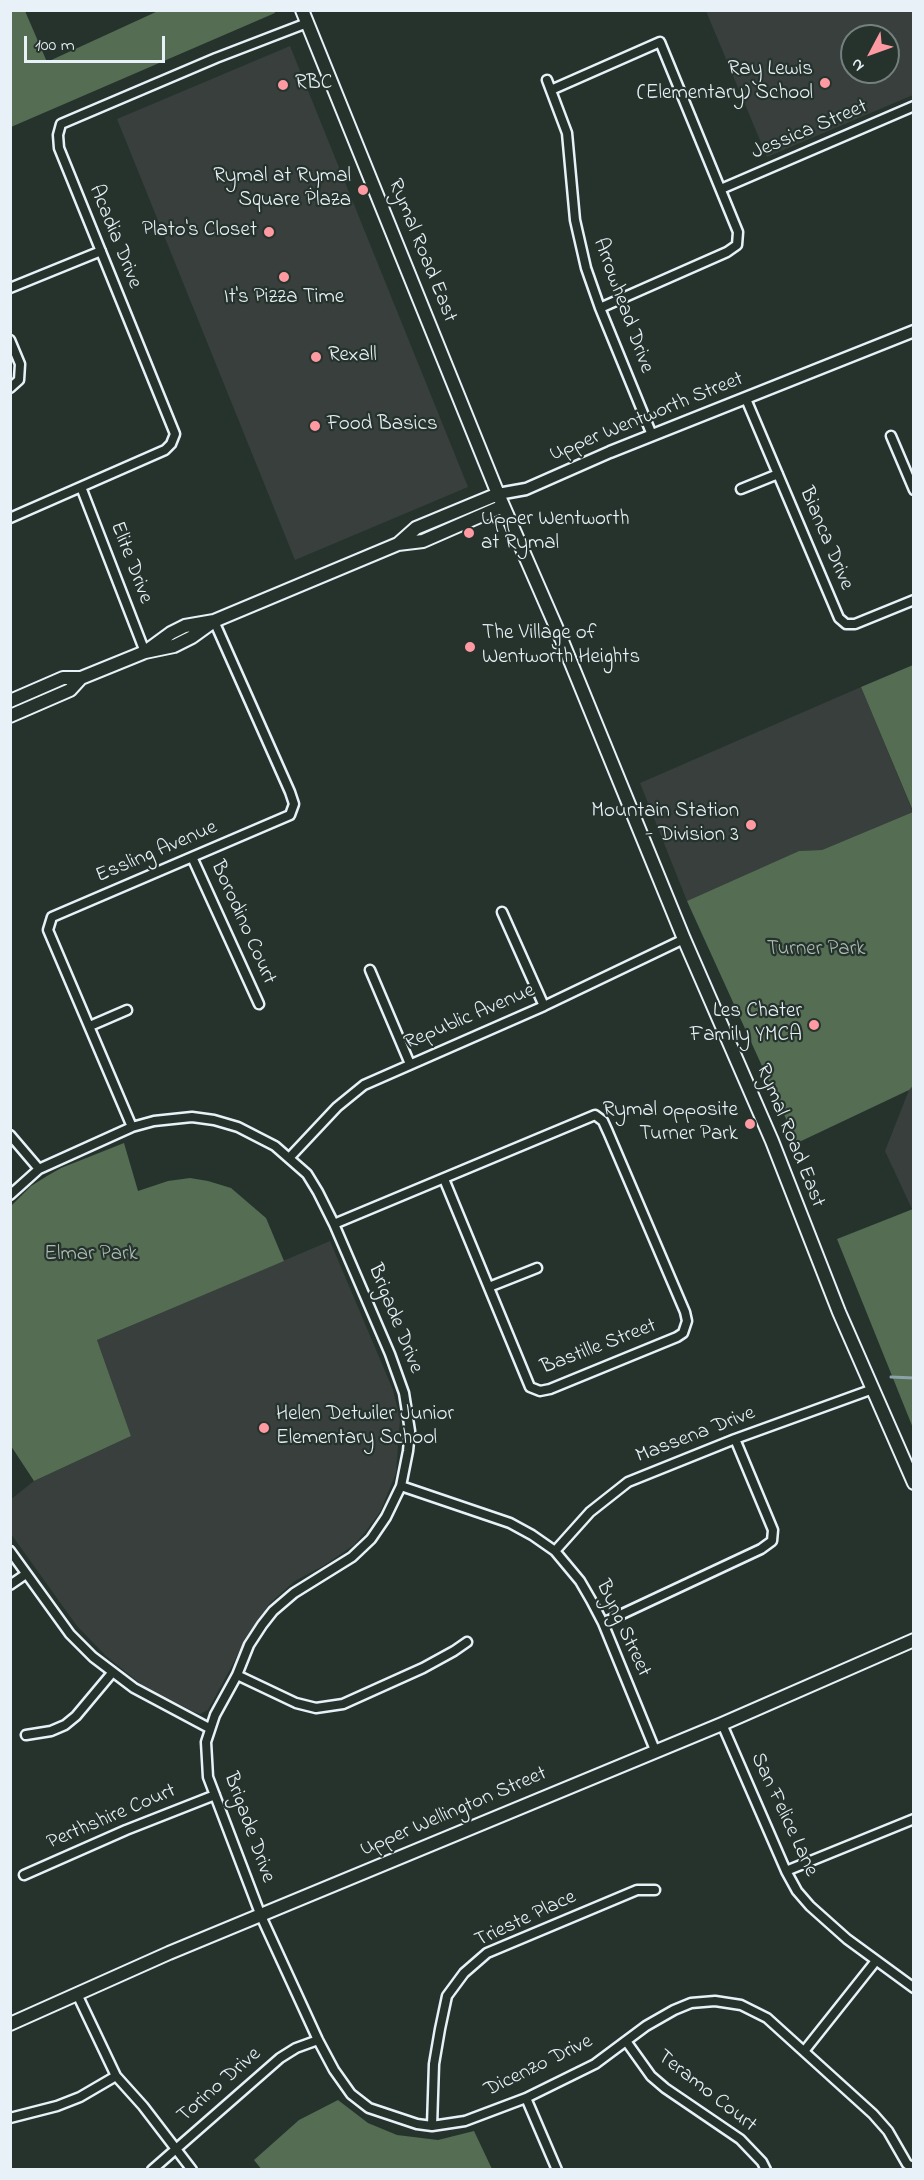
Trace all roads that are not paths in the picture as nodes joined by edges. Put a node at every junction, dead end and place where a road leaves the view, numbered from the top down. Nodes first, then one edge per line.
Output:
1 (302, 10) edge
2 (307, 23) junction
3 (547, 80) dead end
4 (551, 90) junction
5 (914, 106) edge
6 (721, 189) junction
7 (101, 251) junction
8 (10, 288) edge
9 (600, 308) junction
10 (914, 330) edge
11 (10, 340) edge
12 (10, 388) edge
13 (746, 399) junction
14 (652, 435) junction
15 (891, 435) dead end
16 (778, 474) junction
17 (81, 487) junction
18 (741, 489) dead end
19 (522, 490) junction
20 (914, 490) edge
21 (498, 494) junction
22 (503, 506) junction
23 (10, 518) edge
24 (398, 544) junction
25 (914, 600) edge
26 (214, 621) junction
27 (145, 652) junction
28 (81, 678) junction
29 (10, 701) edge
30 (10, 716) edge
31 (192, 857) junction
32 (502, 912) dead end
33 (684, 939) junction
34 (370, 970) dead end
35 (259, 1004) dead end
36 (544, 1006) junction
37 (127, 1010) dead end
38 (90, 1026) junction
39 (410, 1064) junction
40 (132, 1127) junction
41 (10, 1135) edge
42 (290, 1157) junction
43 (39, 1169) junction
44 (444, 1179) junction
45 (10, 1195) edge
46 (334, 1224) junction
47 (537, 1268) dead end
48 (489, 1287) junction
49 (873, 1389) junction
50 (735, 1439) junction
51 (914, 1483) edge
52 (401, 1486) junction
53 (10, 1551) edge
54 (555, 1551) junction
55 (26, 1574) junction
56 (10, 1585) edge
57 (603, 1623) junction
58 (914, 1640) edge
59 (467, 1642) dead end
60 (112, 1673) junction
61 (237, 1675) junction
62 (722, 1724) junction
63 (209, 1728) junction
64 (26, 1735) dead end
65 (655, 1750) junction
66 (215, 1796) junction
67 (914, 1819) edge
68 (786, 1871) junction
69 (24, 1875) dead end
70 (655, 1890) dead end
71 (261, 1916) junction
72 (876, 1962) junction
73 (914, 1988) edge
74 (76, 1994) junction
75 (10, 2024) edge
76 (318, 2040) junction
77 (626, 2041) junction
78 (805, 2050) junction
79 (116, 2076) junction
80 (526, 2098) junction
81 (10, 2118) edge
82 (432, 2126) junction
83 (175, 2148) junction
84 (909, 2167) edge
85 (152, 2169) edge
86 (192, 2169) edge
87 (557, 2169) edge
88 (766, 2169) edge

1 - 2 main road, Rymal Road East
2 - 7 street, Acadia Drive
2 - 21 main road, Rymal Road East
3 - 4 street, Arrowhead Drive
4 - 6 street
4 - 9 street, Arrowhead Drive
5 - 6 street, Jessica Street
6 - 9 street
7 - 8 street
7 - 17 street, Acadia Drive
9 - 14 street, Arrowhead Drive
10 - 13 street, Upper Wentworth Street
11 - 12 street
13 - 14 street, Upper Wentworth Street
13 - 16 street, Bianca Drive
14 - 19 street, Upper Wentworth Street
15 - 20 street
16 - 18 street
16 - 25 street, Bianca Drive
17 - 23 street, Acadia Drive
17 - 27 street, Elite Drive
19 - 21 street, Upper Wentworth Street
19 - 22 street
21 - 22 main road, Rymal Road East
21 - 24 main road, Upper Wentworth Street
22 - 24 main road, Upper Wentworth Street
22 - 33 main road, Rymal Road East
24 - 26 main road, Upper Wentworth Street
26 - 27 main road, Upper Wentworth Street
26 - 31 street, Essling Avenue
27 - 28 main road, Upper Wentworth Street
28 - 29 main road, Upper Wentworth Street
28 - 30 main road, Upper Wentworth Street
31 - 35 street, Borodino Court
31 - 38 street, Essling Avenue
32 - 36 street
33 - 36 street, Republic Avenue
33 - 49 main road, Rymal Road East
34 - 39 street
36 - 39 street, Republic Avenue
37 - 38 street
38 - 40 street, Essling Avenue
39 - 42 street, Republic Avenue
40 - 42 street, Brigade Drive
40 - 43 street, Brigade Drive
41 - 43 street
42 - 46 street, Brigade Drive
43 - 45 street, Brigade Drive
44 - 46 street, Bastille Street
44 - 48 street, Bastille Street
44 - 48 street, Bastille Street
46 - 52 street, Brigade Drive
47 - 48 street
49 - 50 street, Massena Drive
49 - 51 main road, Rymal Road East
50 - 54 street, Massena Drive
50 - 57 street
52 - 54 street, Byng Street
52 - 61 street, Brigade Drive
53 - 55 street
54 - 57 street, Byng Street
55 - 56 street
55 - 60 street
57 - 65 street, Byng Street
58 - 62 main road, Upper Wellington Street
59 - 61 street
60 - 63 street
60 - 64 street
61 - 63 street, Brigade Drive
62 - 65 main road, Upper Wellington Street
62 - 68 street, San Felice Lane
63 - 66 street, Brigade Drive
65 - 71 main road, Upper Wellington Street
66 - 69 street, Perthshire Court
66 - 71 street, Brigade Drive
67 - 68 street
68 - 72 street, San Felice Lane
70 - 82 street, Trieste Place
71 - 74 main road, Upper Wellington Street
71 - 76 street, Dicenzo Drive
72 - 73 street, San Felice Lane
72 - 78 street
74 - 75 main road, Upper Wellington Street
74 - 79 street
76 - 82 street, Dicenzo Drive
76 - 83 street, Torino Drive
77 - 78 street, Dicenzo Drive
77 - 80 street, Dicenzo Drive
77 - 88 street, Teramo Court
78 - 84 street, Dicenzo Drive
79 - 81 street
79 - 83 street
80 - 82 street, Dicenzo Drive
80 - 87 street
83 - 85 street, Torino Drive
83 - 86 street

